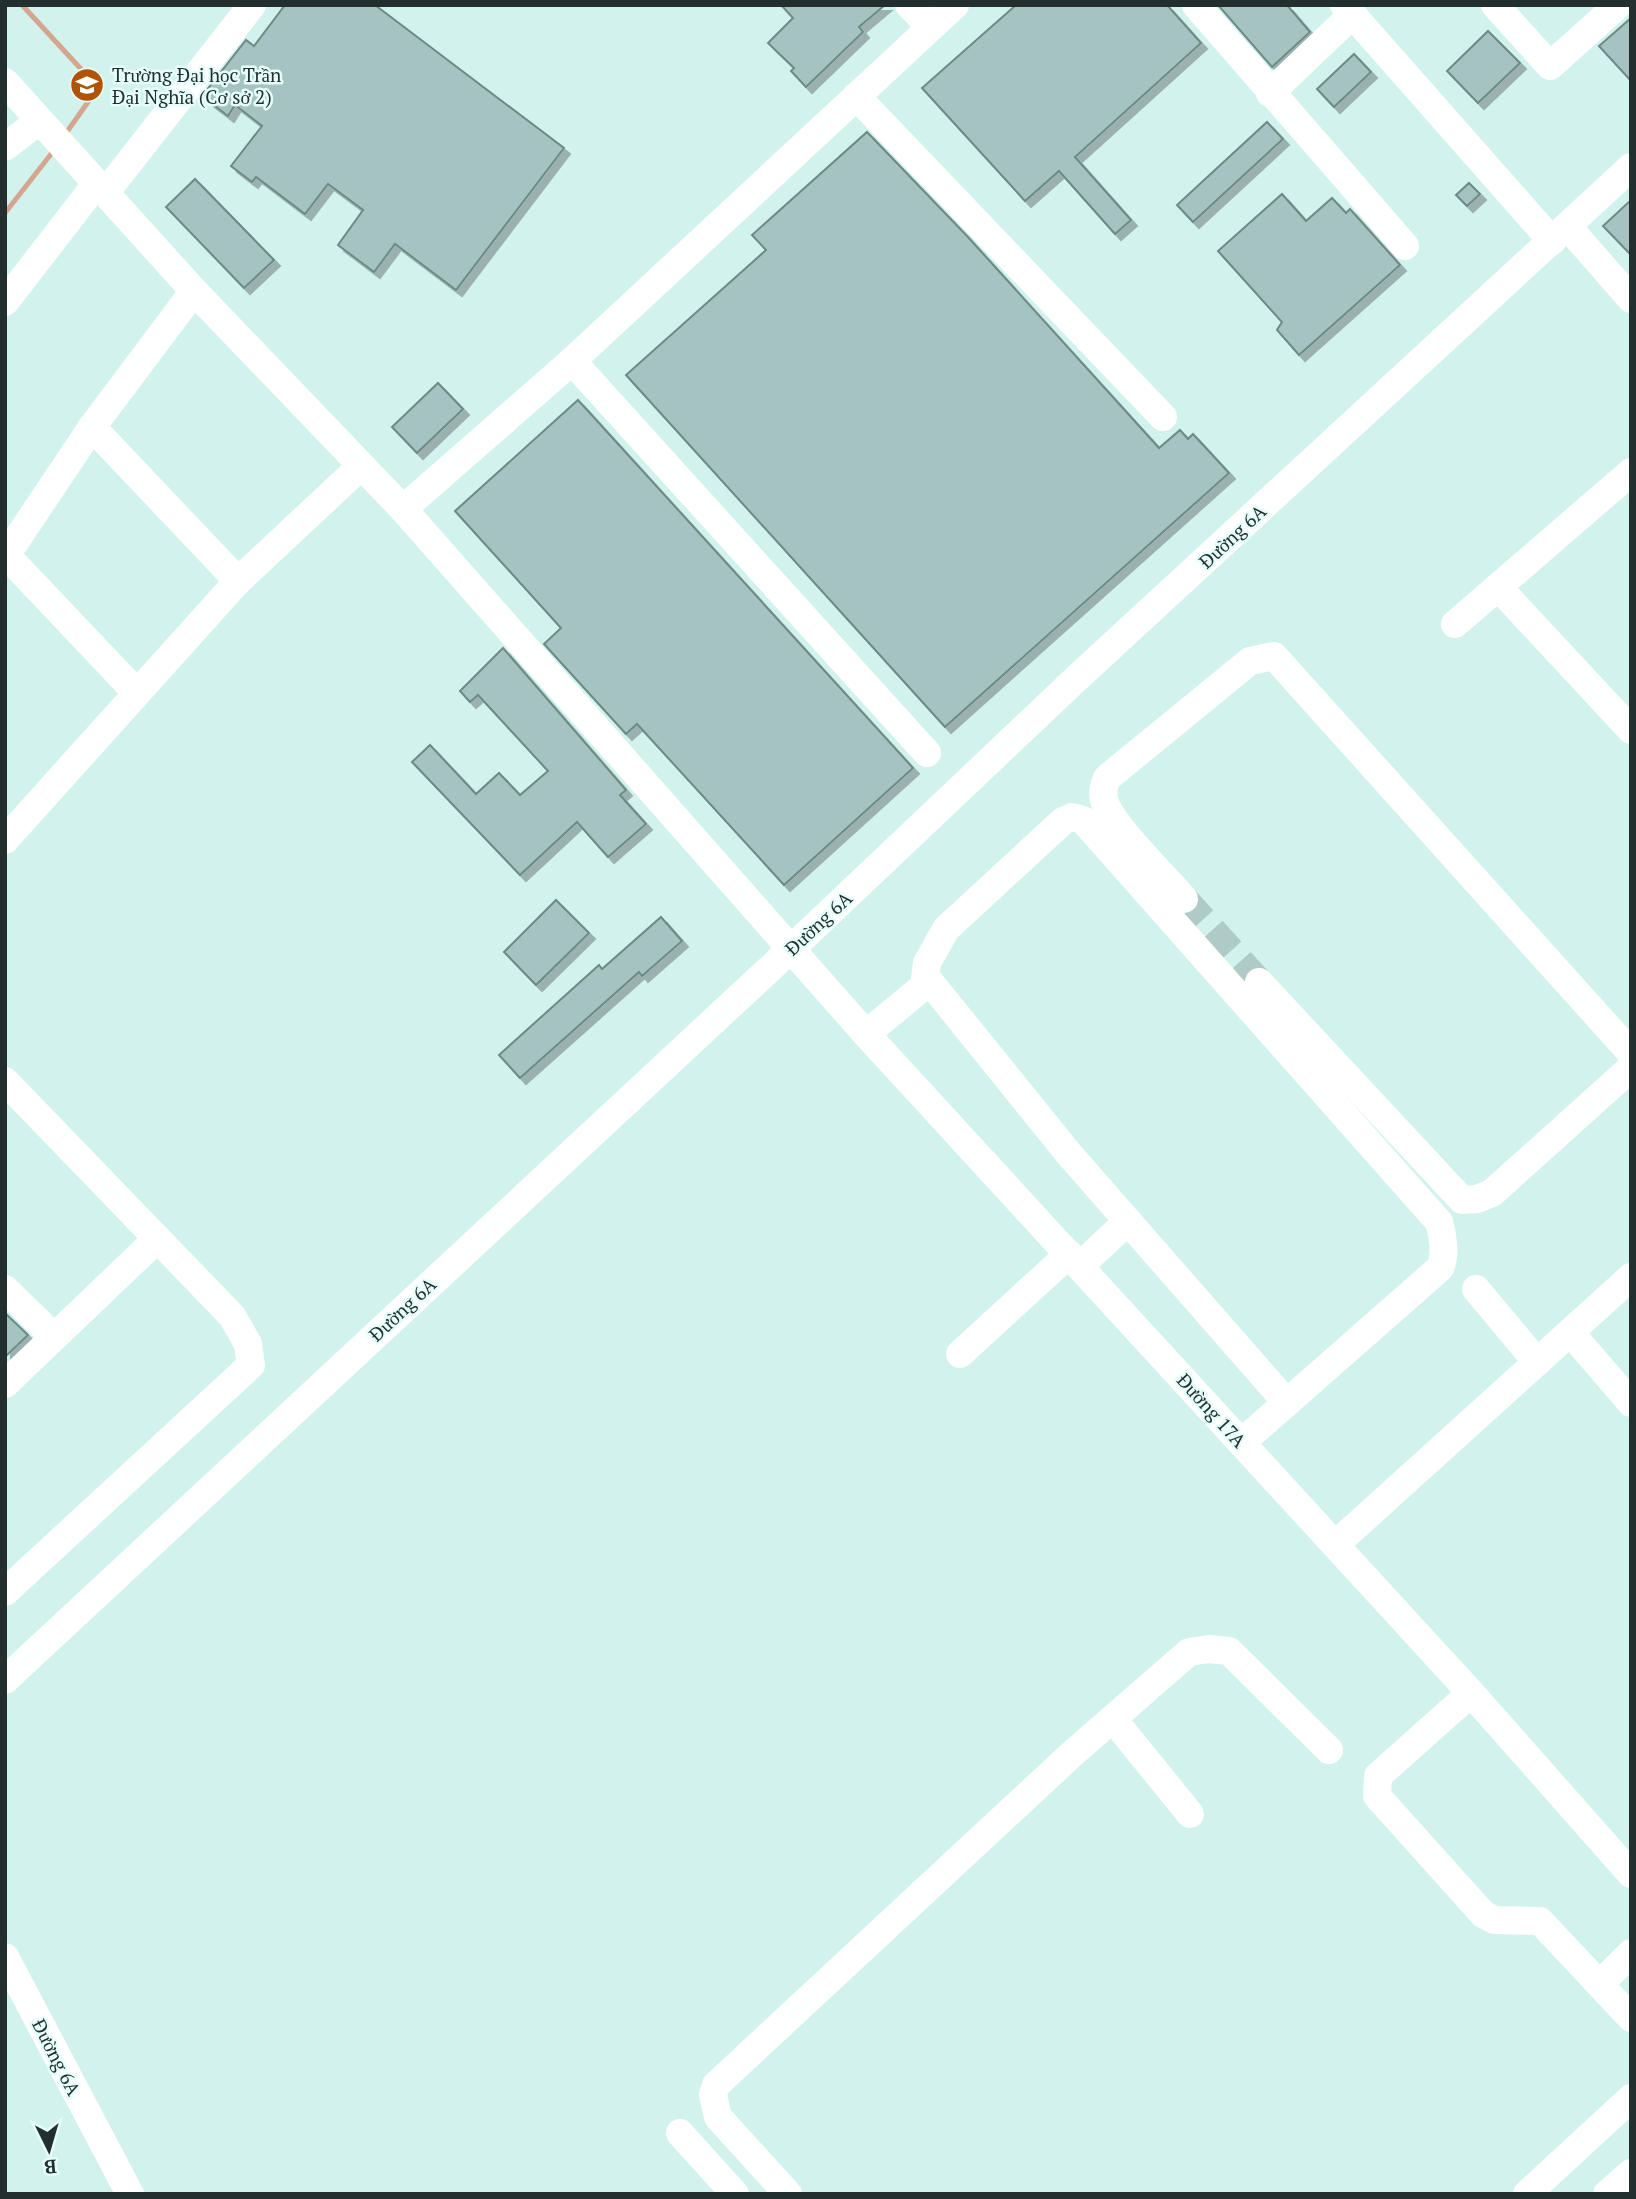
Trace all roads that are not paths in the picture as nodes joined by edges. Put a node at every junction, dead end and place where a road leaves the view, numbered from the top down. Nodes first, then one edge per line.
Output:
1 (252, 5) edge
2 (909, 5) edge
3 (955, 5) edge
4 (1196, 5) edge
5 (1495, 5) edge
6 (1618, 5) edge
7 (1348, 10) edge
8 (931, 27) junction
9 (5, 82) edge
10 (1270, 93) junction
11 (856, 96) junction
12 (43, 125) junction
13 (5, 147) edge
14 (1631, 167) edge
15 (97, 183) junction
16 (1560, 234) junction
17 (1405, 246) dead end
18 (194, 291) junction
19 (1631, 299) edge
20 (5, 302) edge
21 (572, 361) junction
22 (1164, 417) dead end
23 (92, 427) junction
24 (360, 467) junction
25 (1631, 472) edge
26 (402, 509) junction
27 (6, 555) edge
28 (238, 581) junction
29 (1498, 587) junction
30 (1455, 624) dead end
31 (135, 691) junction
32 (1631, 730) edge
33 (927, 753) dead end
34 (5, 840) edge
35 (1184, 899) tunnel mouth
36 (792, 948) junction
37 (926, 977) junction
38 (1259, 982) tunnel mouth
39 (866, 1034) junction
40 (1631, 1053) edge
41 (1631, 1068) edge
42 (5, 1082) edge
43 (1128, 1221) junction
44 (157, 1239) junction
45 (1075, 1259) junction
46 (1631, 1277) edge
47 (5, 1289) edge
48 (1476, 1289) dead end
49 (1570, 1332) junction
50 (54, 1337) junction
51 (960, 1354) dead end
52 (1537, 1362) junction
53 (5, 1384) edge
54 (1287, 1403) junction
55 (1631, 1403) edge
56 (1241, 1443) junction
57 (1336, 1544) junction
58 (5, 1592) edge
59 (5, 1679) edge
60 (1471, 1693) junction
61 (1113, 1719) junction
62 (1329, 1750) dead end
63 (1190, 1814) dead end
64 (1631, 1874) edge
65 (1631, 1953) edge
66 (5, 1956) edge
67 (1600, 1984) junction
68 (1631, 2018) edge
69 (1631, 2098) edge
70 (680, 2133) dead end
71 (1631, 2173) edge
72 (130, 2194) edge
73 (735, 2194) edge
74 (788, 2194) edge
75 (1527, 2194) edge
76 (1607, 2194) edge

1 - 15 street
2 - 8 street
3 - 8 street
4 - 10 street
5 - 6 street
7 - 10 street
7 - 16 street
8 - 11 street
9 - 12 street
10 - 17 street
11 - 21 street
11 - 22 street
12 - 13 street
12 - 15 street
14 - 16 street, Đường 6A
15 - 18 street, Đường 17A
15 - 20 street
16 - 19 street
16 - 36 street, Đường 6A
18 - 23 street
18 - 24 street, Đường 17A
21 - 26 street
21 - 33 street
23 - 27 street
23 - 28 street
24 - 26 street, Đường 17A
24 - 28 street
25 - 29 street
26 - 36 street, Đường 17A
27 - 31 street
28 - 31 street
29 - 30 street
29 - 32 street
31 - 34 street
35 - 40 street
36 - 39 street, Đường 17A
36 - 59 street, Đường 6A
37 - 39 street
37 - 43 street
37 - 54 street
38 - 41 street
39 - 45 street, Đường 17A
42 - 44 street
43 - 45 street
43 - 54 street
44 - 50 street
44 - 58 street
45 - 51 street
45 - 56 street, Đường 17A
46 - 49 street
47 - 50 street
48 - 52 street
49 - 52 street
49 - 55 street
50 - 53 street
52 - 57 street
54 - 56 street
56 - 57 street, Đường 17A
57 - 60 street, Đường 17A
60 - 64 street, Đường 17A
60 - 67 street
61 - 62 street
61 - 63 street
61 - 74 street
65 - 67 street
66 - 72 street, Đường 6A
67 - 68 street
69 - 75 street
70 - 73 street
71 - 76 street

